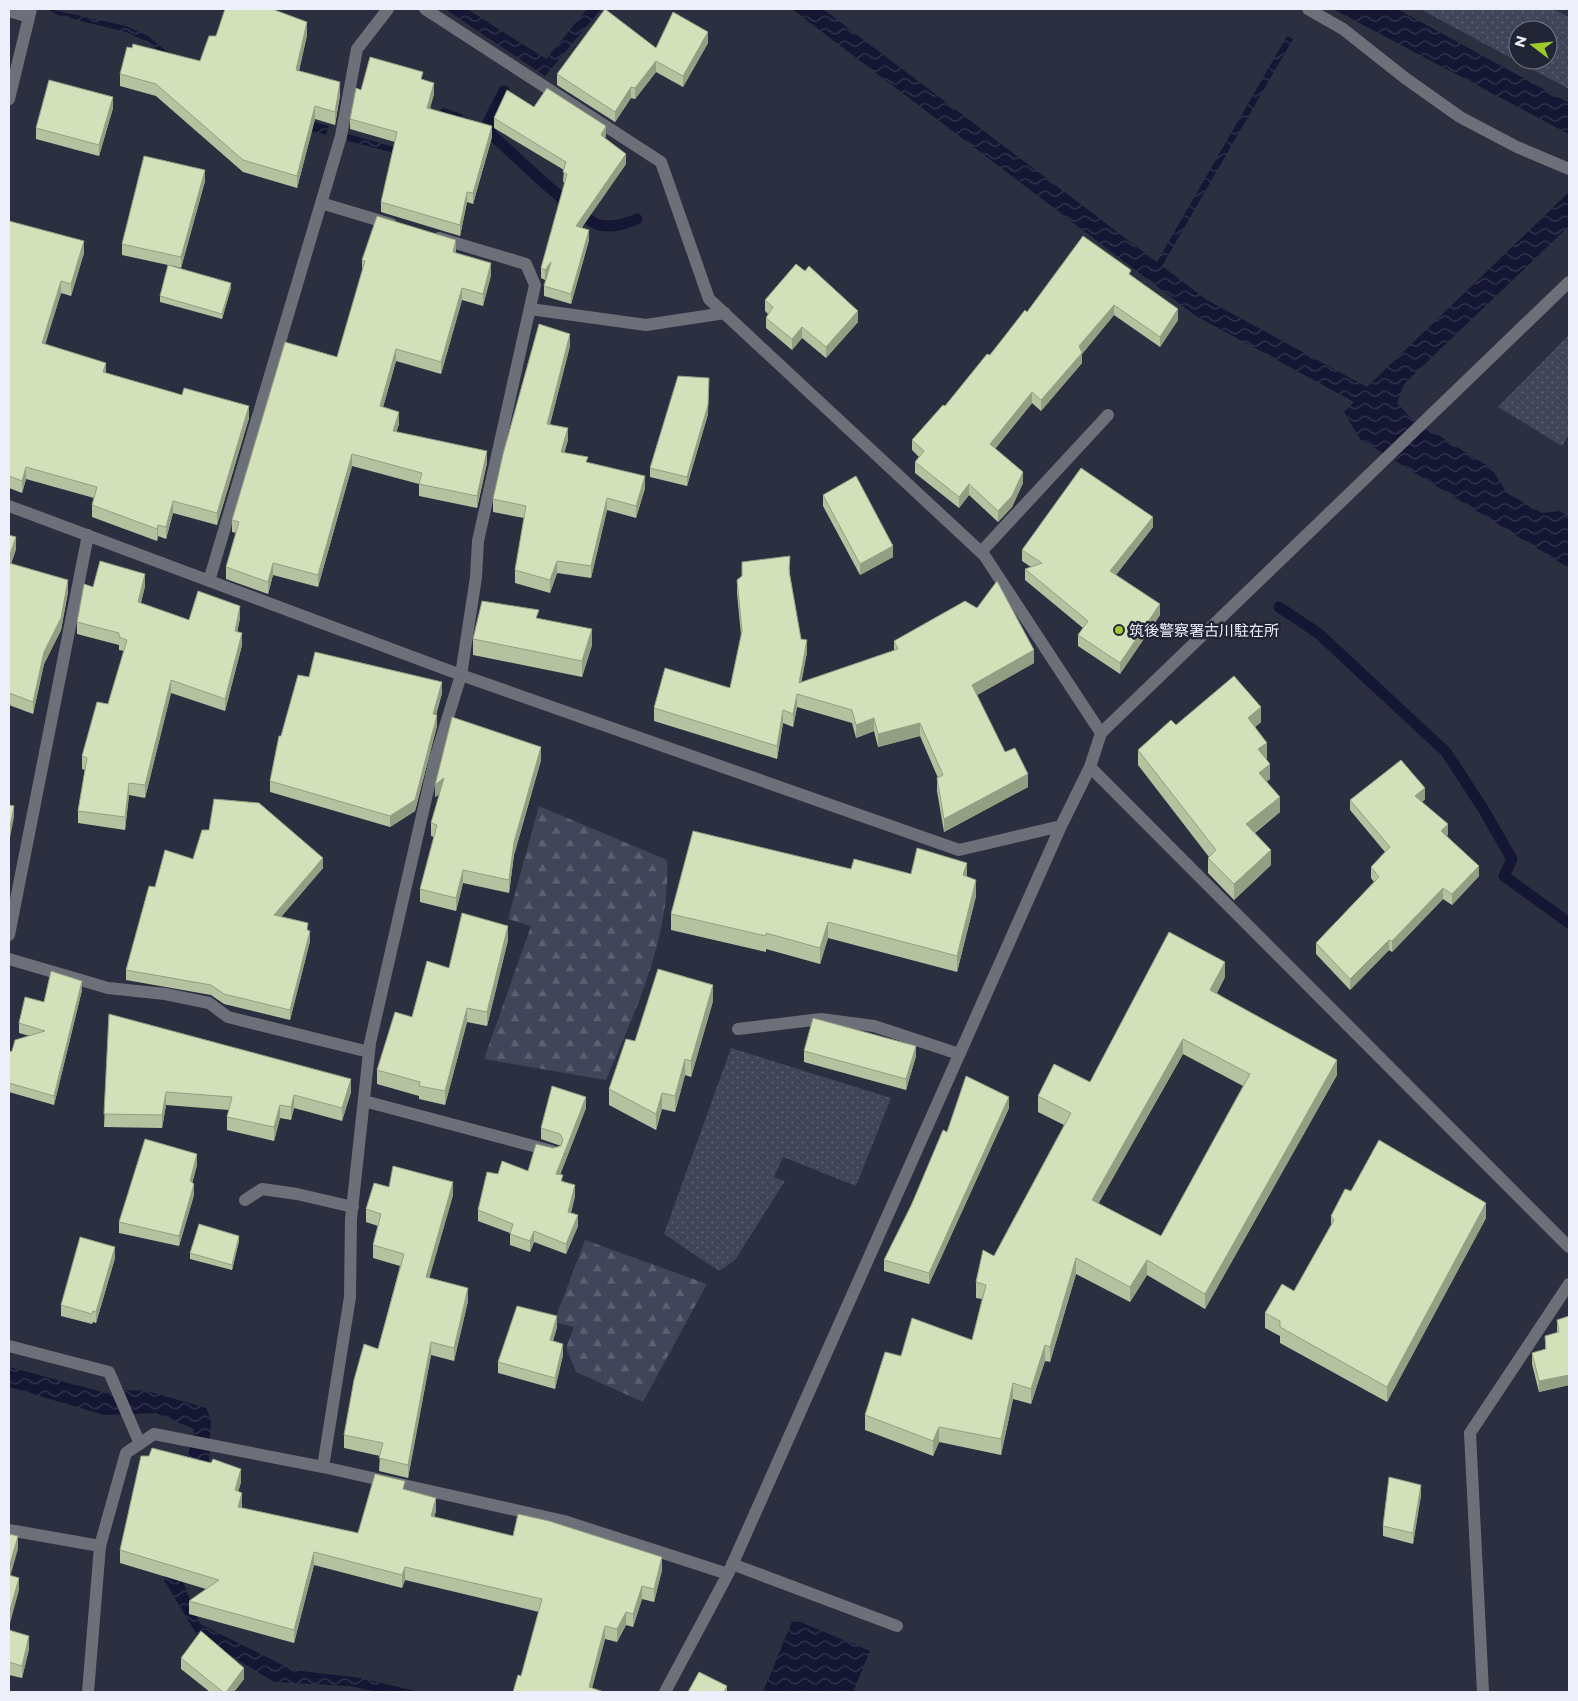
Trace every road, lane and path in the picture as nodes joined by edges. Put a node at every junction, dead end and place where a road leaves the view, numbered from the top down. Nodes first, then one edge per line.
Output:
1 (388, 9) edge
2 (425, 9) edge
3 (1308, 9) edge
4 (9, 11) edge
5 (30, 13) edge
6 (9, 99) edge
7 (1569, 169) edge
8 (321, 203) junction
9 (405, 228) edge
10 (424, 233) edge
11 (1569, 282) edge
12 (530, 309) junction
13 (725, 313) junction
14 (1108, 415) dead end
15 (9, 506) edge
16 (88, 536) junction
17 (980, 552) junction
18 (209, 581) junction
19 (461, 675) junction
20 (1101, 733) junction
21 (1090, 767) junction
22 (1061, 826) junction
23 (10, 921) edge
24 (9, 935) edge
25 (9, 960) edge
26 (738, 1029) dead end
27 (369, 1052) junction
28 (959, 1054) junction
29 (364, 1101) junction
30 (554, 1151) edge
31 (245, 1200) dead end
32 (353, 1208) junction
33 (1569, 1247) edge
34 (1569, 1284) edge
35 (9, 1346) edge
36 (140, 1444) junction
37 (323, 1467) junction
38 (9, 1530) edge
39 (100, 1546) junction
40 (730, 1569) junction
41 (897, 1626) dead end
42 (88, 1692) edge
43 (665, 1692) edge
44 (1484, 1692) edge

1 - 8 street
2 - 13 street
3 - 7 street
4 - 5 street
5 - 6 street
8 - 9 street
8 - 18 street
10 - 12 street
11 - 20 street
12 - 13 street
12 - 19 street
13 - 17 street
14 - 17 street
15 - 16 street
16 - 18 street
16 - 23 street
17 - 20 street
18 - 19 street
19 - 22 street
19 - 27 street
20 - 21 street
21 - 22 street
21 - 33 street
22 - 28 street
23 - 24 street
25 - 27 street
26 - 28 street
27 - 29 street
28 - 40 street
29 - 30 street
29 - 32 street
31 - 32 street
32 - 37 street
34 - 44 street
35 - 36 street
36 - 37 street
36 - 39 street
37 - 40 street
38 - 39 street
39 - 42 street
40 - 41 street
40 - 43 street

